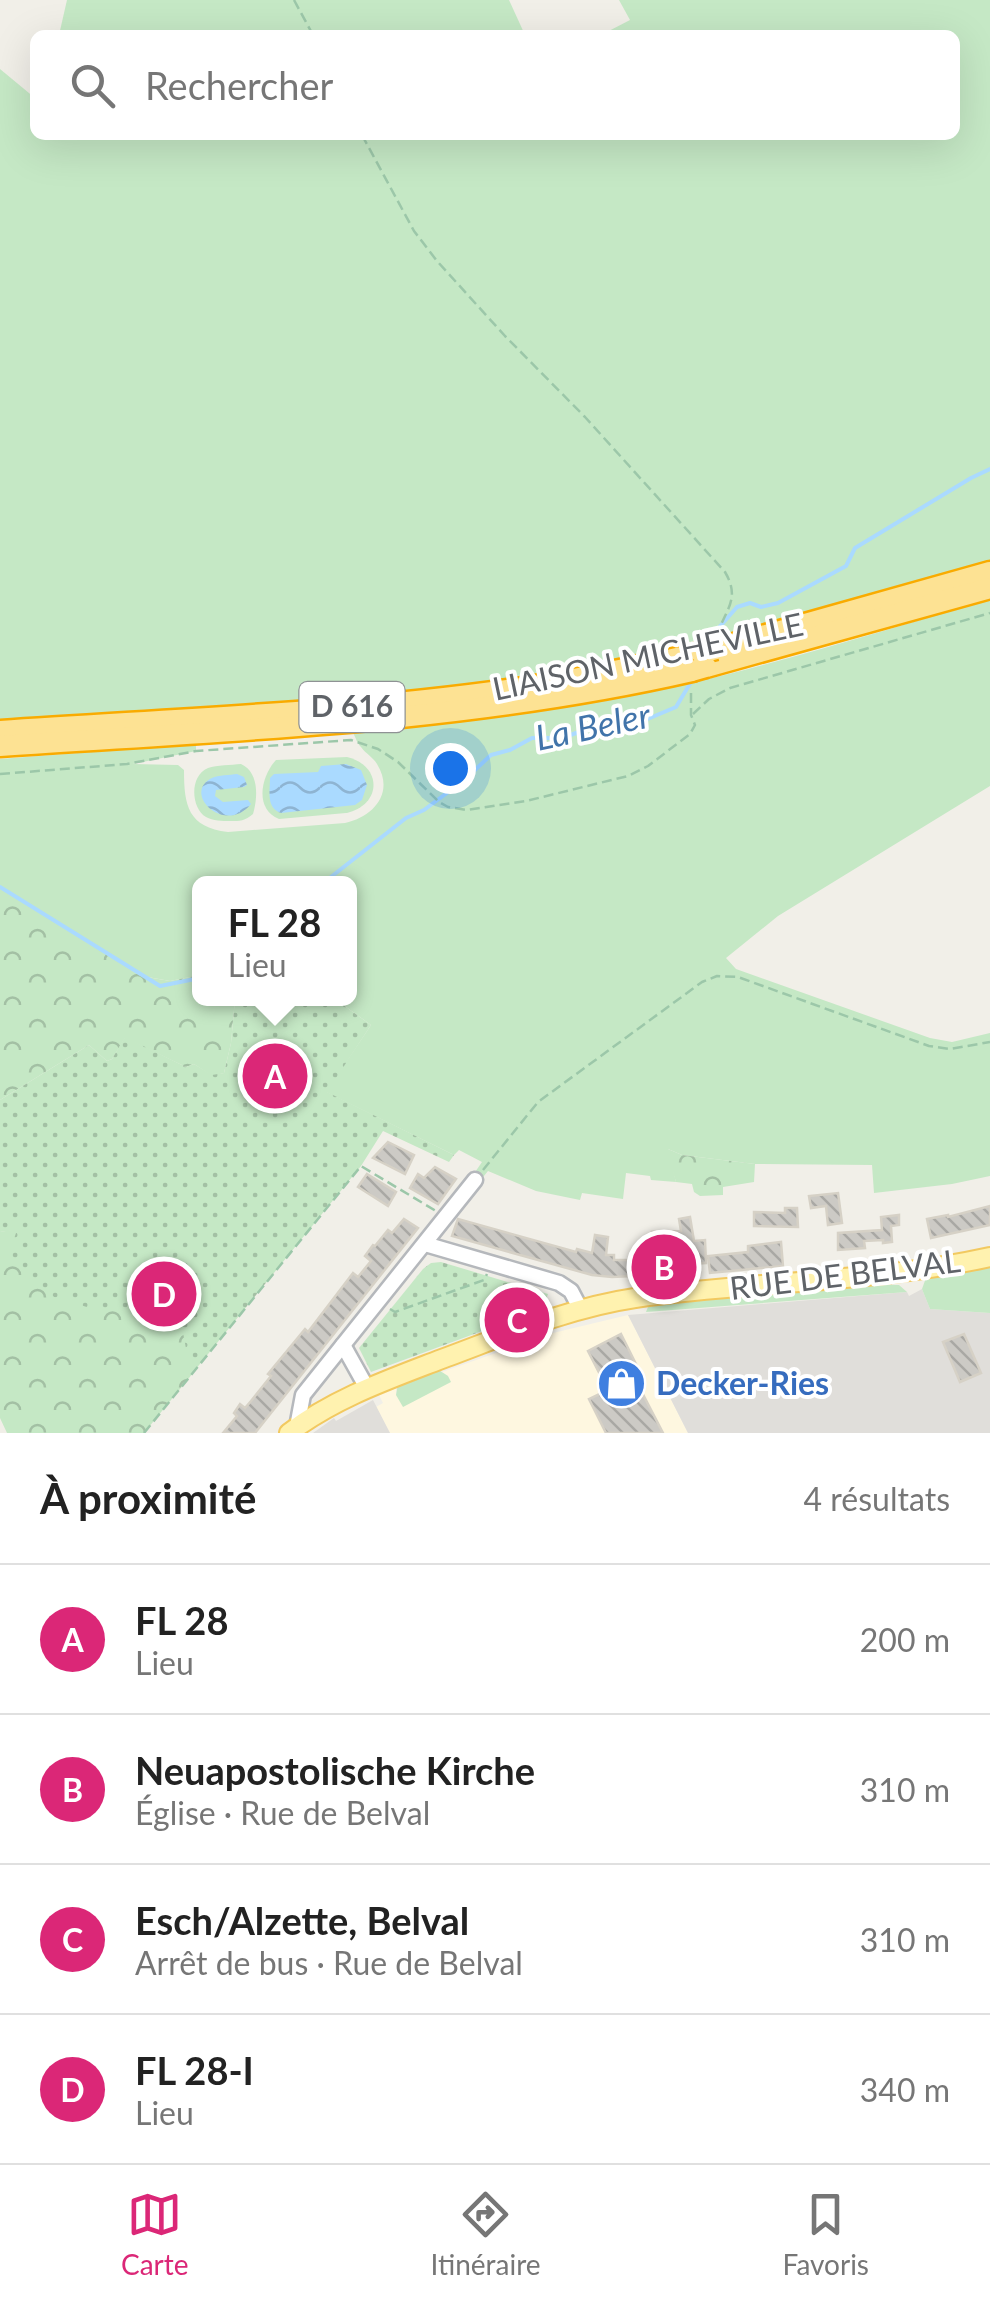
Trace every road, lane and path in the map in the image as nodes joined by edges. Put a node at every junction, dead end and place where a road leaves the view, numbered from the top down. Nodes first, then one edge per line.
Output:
1 (294, 0) edge
2 (310, 30) edge
3 (365, 140) edge
4 (990, 572) edge
5 (990, 588) edge
6 (990, 613) edge
7 (704, 660) junction
8 (692, 714) junction
9 (0, 731) edge
10 (0, 746) edge
11 (0, 774) edge
12 (990, 1042) edge
13 (475, 1180) joint
14 (446, 1217) junction
15 (425, 1244) junction
16 (990, 1256) edge
17 (492, 1264) junction
18 (377, 1303) junction
19 (582, 1310) junction
20 (343, 1346) junction
21 (366, 1388) junction
22 (292, 1430) edge
23 (144, 1433) edge

1 - 2 path
3 - 7 path
4 - 7 highway, LIAISON MICHEVILLE / D 616
5 - 7 highway, LIAISON MICHEVILLE / D 616
6 - 8 path
7 - 8 path
7 - 9 highway, LIAISON MICHEVILLE / D 616
7 - 10 highway, LIAISON MICHEVILLE / D 616
8 - 11 path
12 - 13 path
13 - 14 street, RUE DE BELVAL
14 - 15 street, RUE DE BELVAL
14 - 23 path
15 - 17 street
15 - 18 street, RUE DE BELVAL
16 - 19 main road, RUE DE BELVAL
17 - 18 path
17 - 19 street
18 - 20 street, RUE DE BELVAL
19 - 21 main road, RUE DE BELVAL
20 - 21 street
20 - 22 street, RUE DE BELVAL
21 - 22 main road, RUE DE BELVAL

